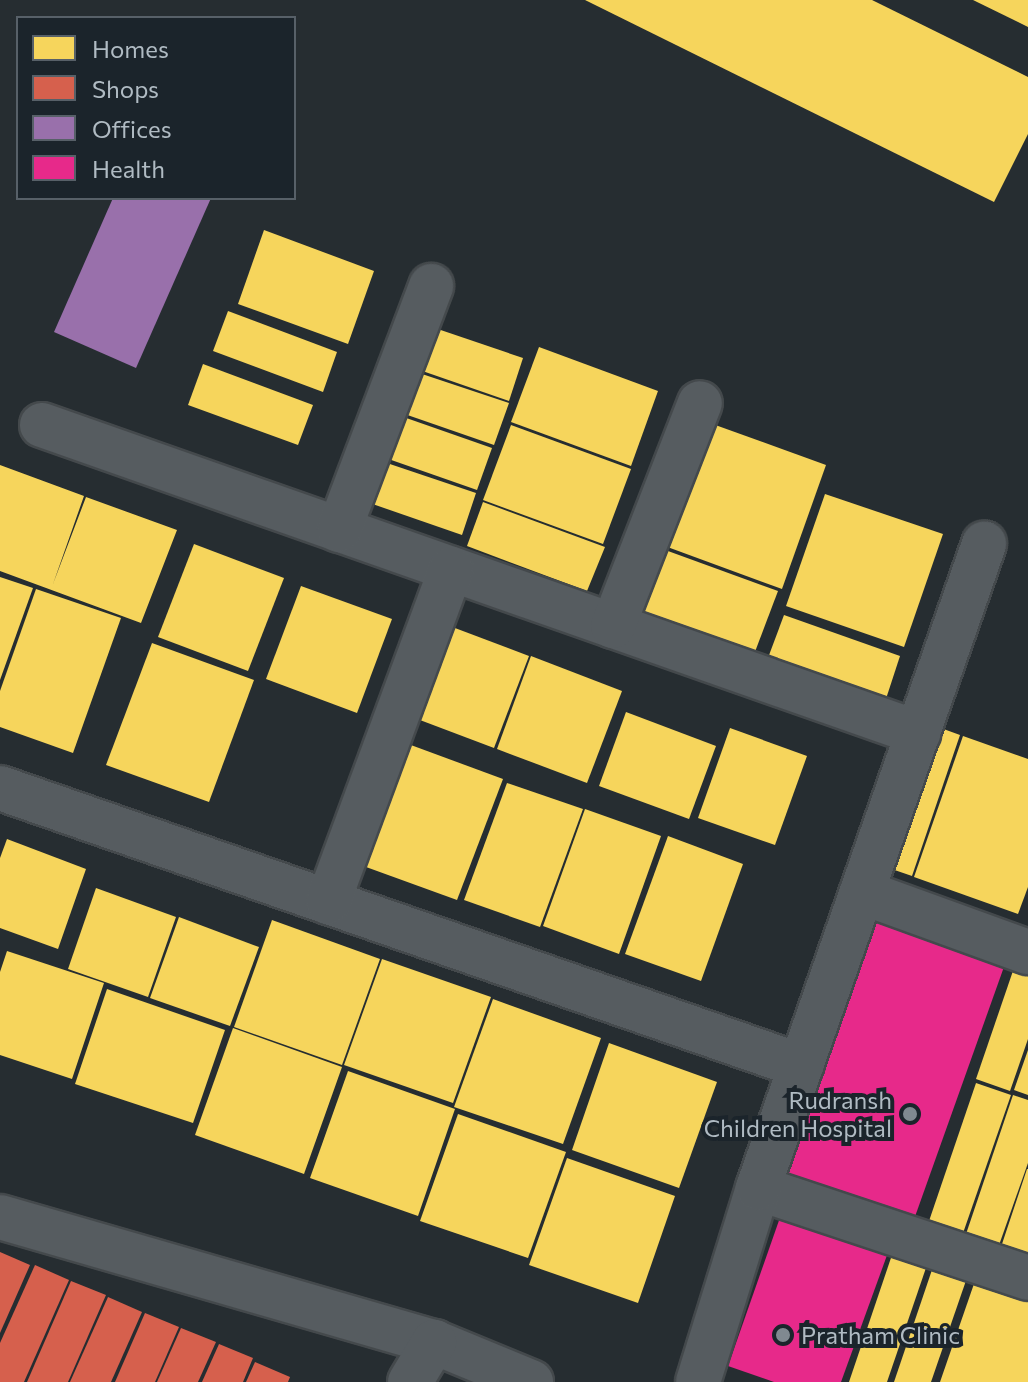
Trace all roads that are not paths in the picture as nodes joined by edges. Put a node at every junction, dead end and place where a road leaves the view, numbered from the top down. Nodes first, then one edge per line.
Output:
1 (431, 286) dead end
2 (700, 403) dead end
3 (42, 425) dead end
4 (339, 530) junction
5 (984, 544) dead end
6 (451, 569) junction
7 (613, 626) junction
8 (918, 733) junction
9 (0, 788) edge
10 (862, 892) junction
11 (328, 902) junction
12 (1028, 952) edge
13 (801, 1066) junction
14 (758, 1188) junction
15 (0, 1217) edge
16 (1028, 1278) edge
17 (434, 1342) junction
18 (410, 1382) edge
19 (531, 1382) edge
20 (698, 1382) edge

1 - 4 street
2 - 7 street
3 - 4 street
4 - 6 street
5 - 8 street
6 - 7 street
6 - 11 street
7 - 8 street
8 - 10 street
9 - 11 street
10 - 12 street
10 - 13 street
11 - 13 street
13 - 14 street
14 - 16 street
14 - 20 street
15 - 17 street
17 - 18 street
17 - 19 street

